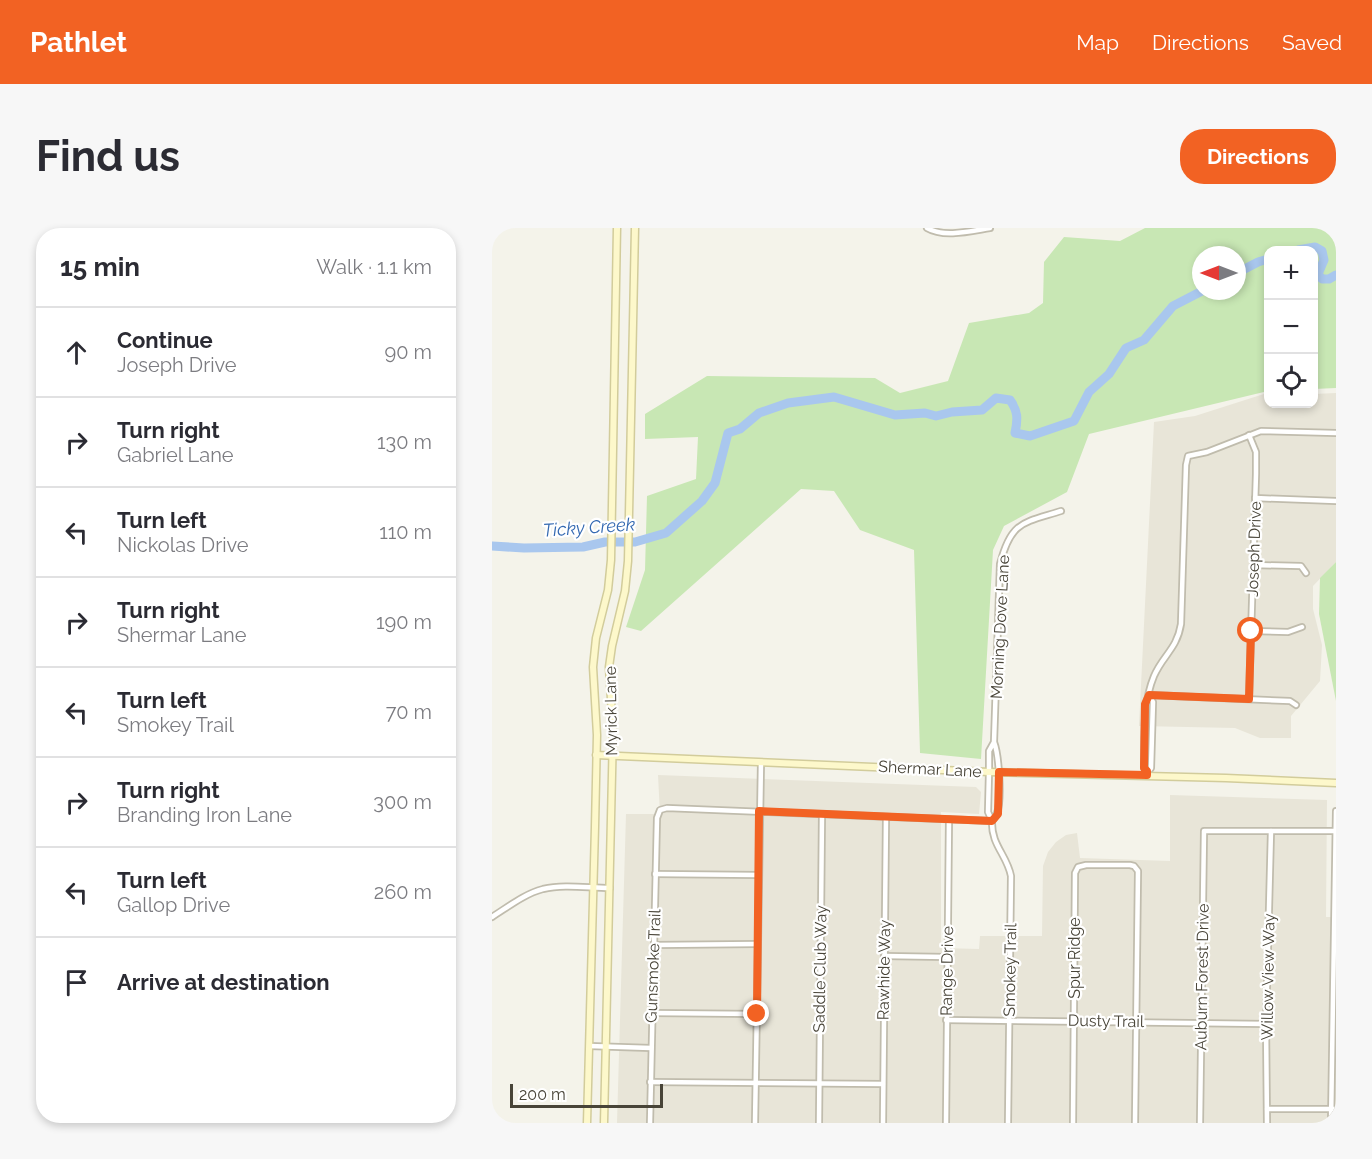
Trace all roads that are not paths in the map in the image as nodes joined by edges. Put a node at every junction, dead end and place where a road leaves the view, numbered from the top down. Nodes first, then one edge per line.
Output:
1 (617, 228) edge
2 (635, 228) edge
3 (927, 228) edge
4 (990, 228) edge
5 (1336, 433) edge
6 (1249, 435) junction
7 (1255, 498) junction
8 (1336, 501) edge
9 (1061, 511) dead end
10 (1253, 565) junction
11 (1306, 573) dead end
12 (1302, 627) dead end
13 (1251, 631) junction
14 (1149, 695) junction
15 (1249, 699) junction
16 (1296, 705) dead end
17 (994, 742) junction
18 (596, 755) junction
19 (613, 756) junction
20 (760, 762) junction
21 (989, 772) junction
22 (999, 772) junction
23 (1147, 773) junction
24 (1336, 783) edge
25 (759, 811) junction
26 (1336, 812) edge
27 (822, 814) junction
28 (886, 817) junction
29 (949, 819) junction
30 (992, 821) junction
31 (1270, 831) junction
32 (1335, 831) edge
33 (655, 874) junction
34 (758, 875) junction
35 (593, 888) junction
36 (610, 888) junction
37 (1335, 914) edge
38 (492, 917) edge
39 (757, 944) junction
40 (654, 945) junction
41 (884, 956) junction
42 (947, 957) junction
43 (652, 1013) junction
44 (757, 1014) junction
45 (946, 1020) junction
46 (1009, 1020) junction
47 (1074, 1021) junction
48 (1137, 1022) junction
49 (1201, 1023) junction
50 (1266, 1024) junction
51 (589, 1046) junction
52 (606, 1047) junction
53 (651, 1048) junction
54 (650, 1082) junction
55 (756, 1083) junction
56 (819, 1083) junction
57 (883, 1084) junction
58 (1267, 1109) junction
59 (1334, 1109) edge
60 (586, 1123) edge
61 (604, 1123) edge
62 (650, 1123) edge
63 (755, 1123) edge
64 (819, 1123) edge
65 (883, 1123) edge
66 (946, 1123) edge
67 (1008, 1123) edge
68 (1072, 1123) edge
69 (1135, 1123) edge
70 (1200, 1123) edge
71 (1267, 1123) edge
72 (1331, 1123) edge

1 - 18 street, Myrick Lane
2 - 19 street, Myrick Lane
3 - 4 street
5 - 6 street
6 - 7 street, Joseph Drive
6 - 14 street
7 - 8 street
7 - 10 street, Joseph Drive
9 - 17 street, Morning Dove Lane
10 - 11 street
10 - 13 street, Joseph Drive
12 - 13 street
13 - 15 street, Joseph Drive
14 - 15 street
14 - 23 street
15 - 16 street
17 - 21 street, Morning Dove Lane
17 - 22 street, Morning Dove Lane
18 - 19 street, Shermar Lane
18 - 35 street, Myrick Lane
19 - 20 street, Shermar Lane
19 - 36 street, Myrick Lane
20 - 21 street, Shermar Lane
20 - 25 street
21 - 22 street, Shermar Lane
21 - 30 street, Smokey Trail
22 - 23 street, Shermar Lane
22 - 30 street, Smokey Trail
23 - 24 street, Shermar Lane
25 - 27 street
25 - 33 street, Gunsmoke Trail
25 - 34 street
26 - 32 street
27 - 28 street
27 - 56 street, Saddle Club Way
28 - 29 street
28 - 41 street, Rawhide Way
29 - 30 street
29 - 42 street, Range Drive
30 - 46 street, Smokey Trail
31 - 32 street
31 - 49 street, Auburn Forest Drive
31 - 50 street, Willow View Way
32 - 37 street
33 - 34 street
33 - 40 street, Gunsmoke Trail
34 - 39 street
35 - 36 street
35 - 38 street
35 - 51 street, Myrick Lane
36 - 52 street, Myrick Lane
37 - 59 street
39 - 40 street
39 - 44 street
40 - 43 street, Gunsmoke Trail
41 - 42 street
41 - 57 street, Rawhide Way
42 - 45 street, Range Drive
43 - 44 street
43 - 53 street, Gunsmoke Trail
44 - 55 street
45 - 46 street, Dusty Trail
45 - 66 street, Range Drive
46 - 47 street, Dusty Trail
46 - 67 street, Smokey Trail
47 - 48 street, Dusty Trail
47 - 48 street, Spur Ridge
47 - 68 street, Spur Ridge
48 - 49 street, Dusty Trail
48 - 69 street
49 - 50 street, Dusty Trail
49 - 70 street, Auburn Forest Drive
50 - 58 street, Willow View Way
51 - 52 street
51 - 60 street, Myrick Lane
52 - 53 street
52 - 61 street, Myrick Lane
53 - 54 street, Gunsmoke Trail
54 - 55 street
54 - 62 street, Gunsmoke Trail
55 - 56 street
55 - 63 street
56 - 57 street
56 - 64 street, Saddle Club Way
57 - 65 street, Rawhide Way
58 - 59 street
58 - 71 street, Willow View Way
59 - 72 street

